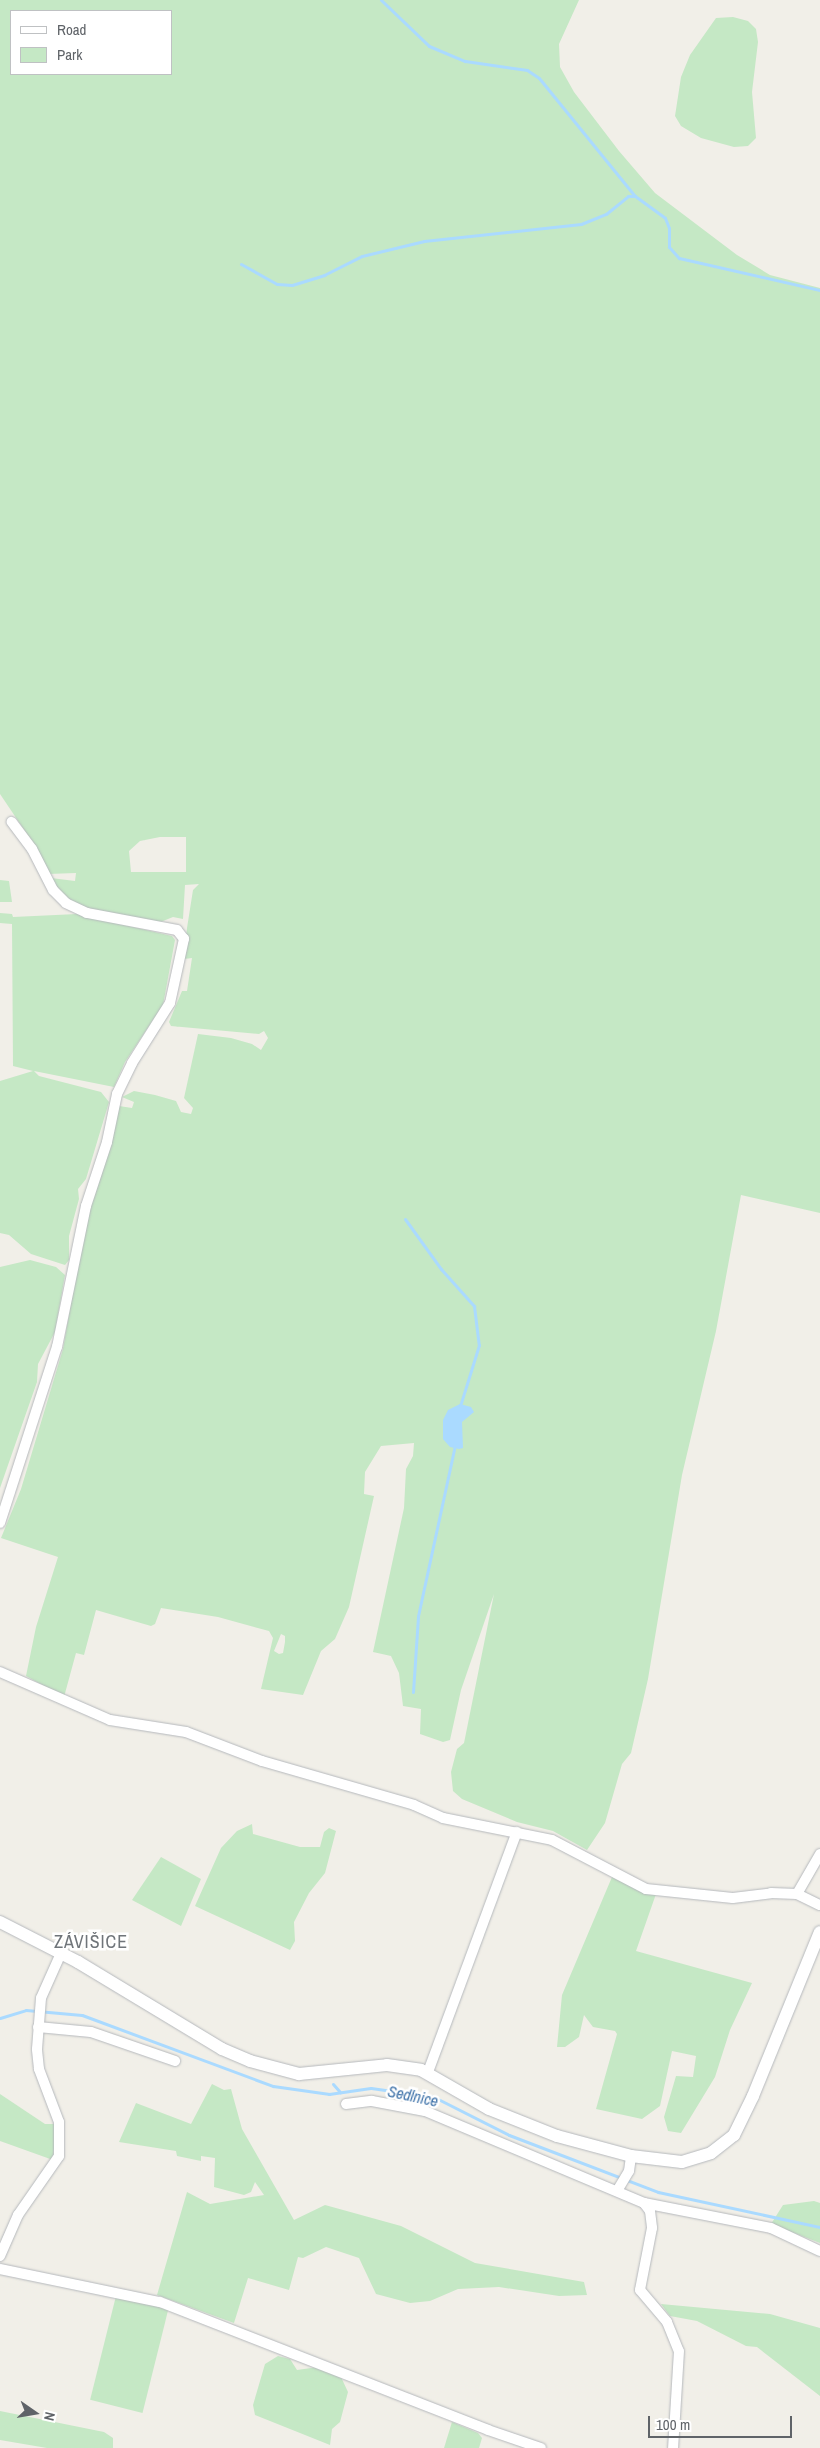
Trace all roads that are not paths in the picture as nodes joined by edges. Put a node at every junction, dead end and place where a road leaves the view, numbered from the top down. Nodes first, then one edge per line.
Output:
1 (12, 822) dead end
2 (0, 1524) edge
3 (0, 1672) edge
4 (517, 1832) junction
5 (820, 1854) edge
6 (797, 1894) junction
7 (820, 1905) edge
8 (0, 1922) edge
9 (820, 1932) edge
10 (61, 1953) junction
11 (38, 2023) junction
12 (175, 2061) dead end
13 (428, 2072) junction
14 (346, 2104) dead end
15 (631, 2156) junction
16 (619, 2188) junction
17 (644, 2203) junction
18 (820, 2251) edge
19 (0, 2256) edge
20 (0, 2269) edge
21 (541, 2448) edge
22 (673, 2448) edge

1 - 2 street
3 - 4 street
4 - 6 street
4 - 13 street
5 - 6 street
6 - 7 street
8 - 10 street
9 - 15 street
10 - 11 street
10 - 13 street
11 - 12 street
11 - 19 street
13 - 15 street
14 - 16 street
15 - 16 street
16 - 17 street
17 - 18 street
17 - 22 street
20 - 21 street

